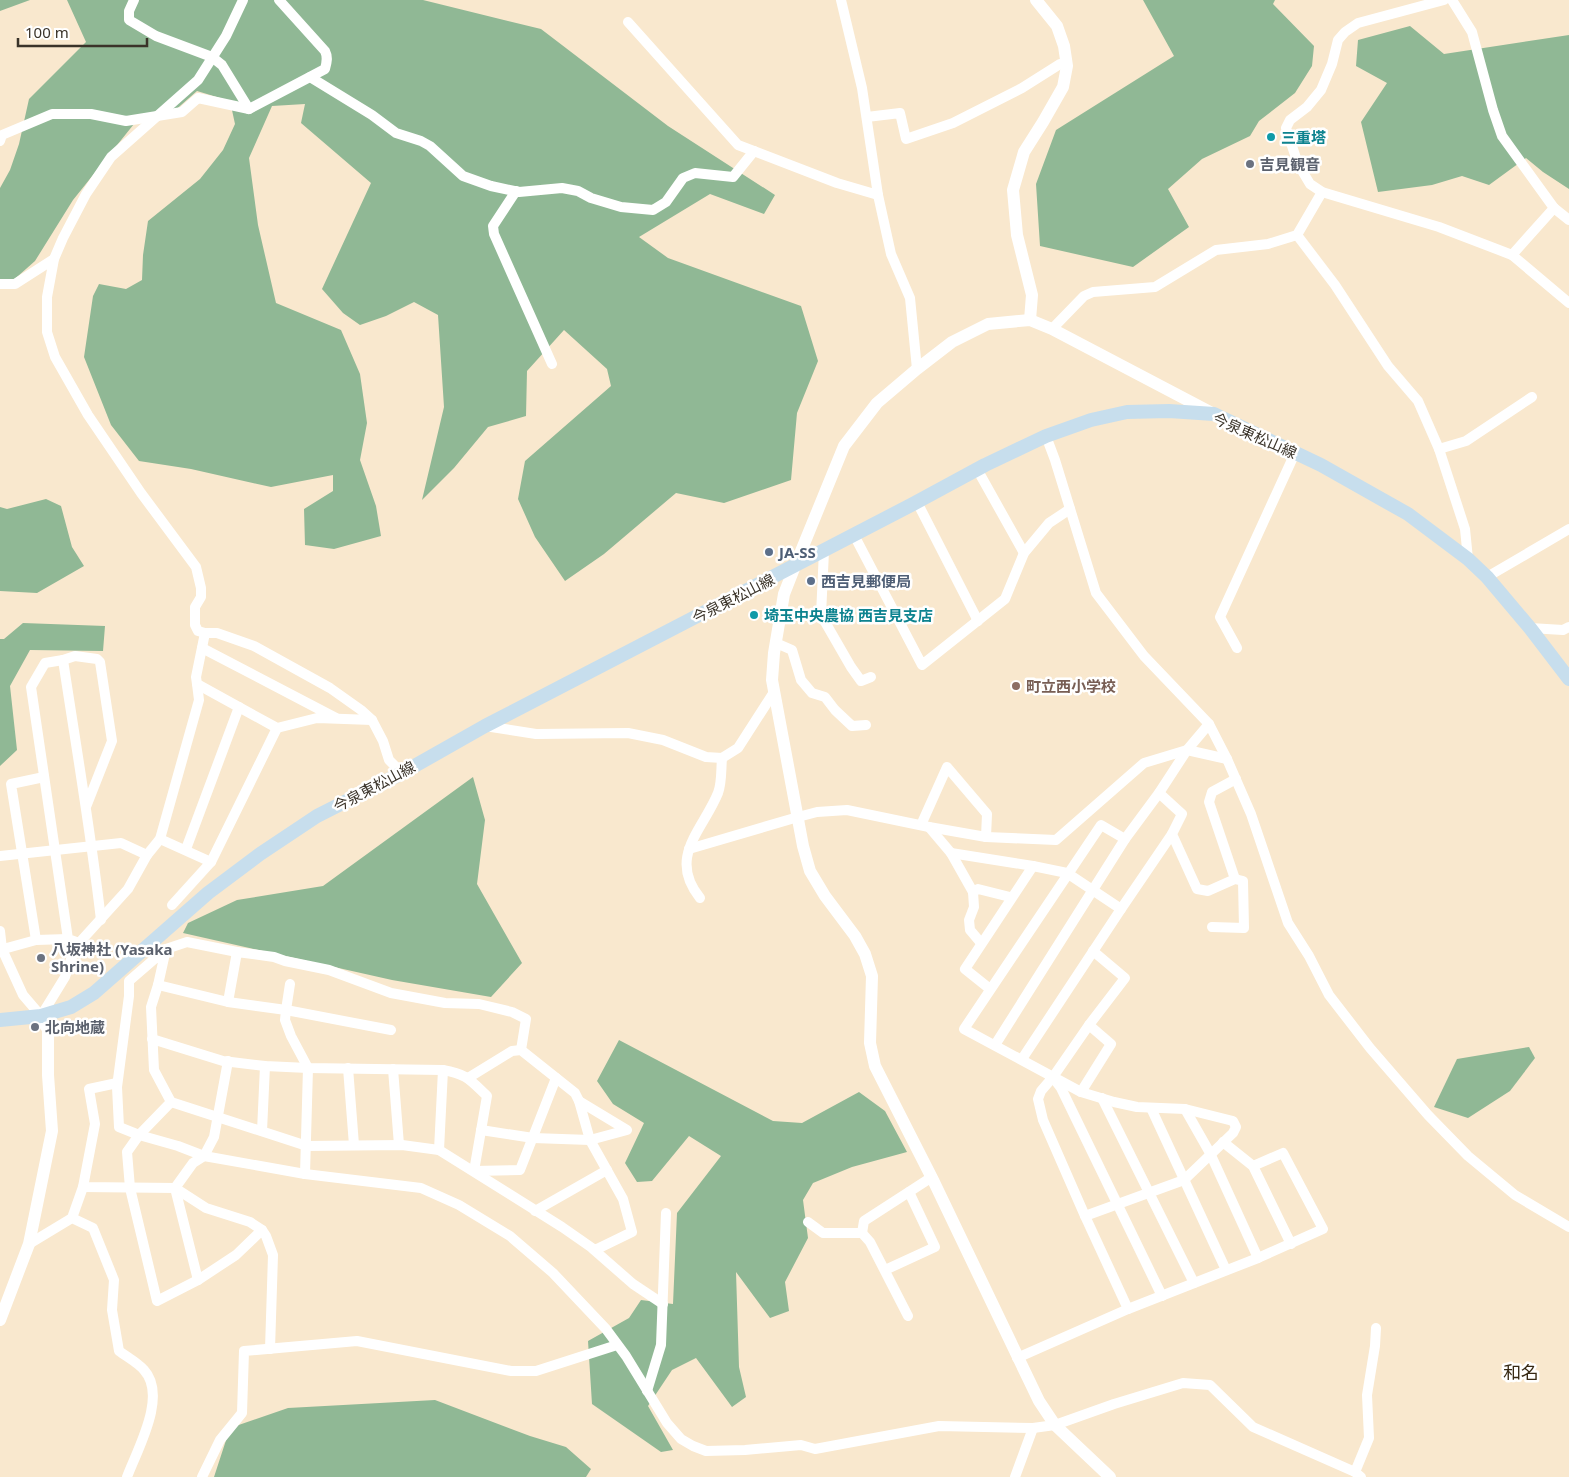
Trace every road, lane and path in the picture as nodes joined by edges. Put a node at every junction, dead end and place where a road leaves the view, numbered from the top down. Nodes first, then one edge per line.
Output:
1 (134, 0) edge
2 (243, 0) edge
3 (279, 0) edge
4 (842, 0) edge
5 (1036, 0) edge
6 (1444, 0) edge
7 (1452, 0) edge
8 (628, 22) dead end
9 (212, 57) junction
10 (1067, 66) junction
11 (310, 77) junction
12 (249, 109) junction
13 (156, 116) junction
14 (867, 117) junction
15 (0, 141) edge
16 (754, 151) junction
17 (516, 191) junction
18 (1322, 192) junction
19 (878, 195) junction
20 (1554, 208) junction
21 (1569, 220) edge
22 (1297, 235) junction
23 (1512, 255) junction
24 (54, 258) junction
25 (0, 284) edge
26 (1569, 303) edge
27 (1030, 320) junction
28 (1052, 329) junction
29 (552, 364) dead end
30 (917, 369) junction
31 (1532, 397) dead end
32 (1214, 414) junction
33 (1046, 436) junction
34 (1438, 449) junction
35 (1295, 453) junction
36 (977, 469) junction
37 (918, 502) junction
38 (1070, 509) junction
39 (1569, 529) edge
40 (854, 535) junction
41 (824, 551) junction
42 (1024, 553) junction
43 (1468, 559) junction
44 (795, 566) junction
45 (1487, 577) junction
46 (978, 621) junction
47 (1569, 627) edge
48 (1530, 628) junction
49 (205, 633) junction
50 (776, 643) junction
51 (202, 648) junction
52 (1237, 648) dead end
53 (63, 660) junction
54 (871, 677) dead end
55 (1569, 678) edge
56 (197, 684) junction
57 (774, 692) junction
58 (239, 707) junction
59 (339, 719) junction
60 (372, 720) junction
61 (1208, 724) junction
62 (866, 725) dead end
63 (485, 726) junction
64 (277, 728) junction
65 (1187, 750) junction
66 (722, 758) junction
67 (1227, 759) junction
68 (402, 772) junction
69 (44, 777) junction
70 (1236, 778) junction
71 (1160, 793) junction
72 (86, 807) junction
73 (798, 817) junction
74 (925, 826) junction
75 (1172, 834) junction
76 (986, 837) junction
77 (160, 839) junction
78 (1125, 840) junction
79 (93, 846) junction
80 (186, 849) junction
81 (689, 849) junction
82 (55, 852) junction
83 (951, 853) junction
84 (22, 854) junction
85 (147, 855) junction
86 (0, 856) edge
87 (211, 862) junction
88 (1033, 866) junction
89 (1067, 874) junction
90 (1236, 879) junction
91 (973, 892) junction
92 (1094, 892) junction
93 (1010, 897) junction
94 (700, 898) dead end
95 (172, 905) dead end
96 (1120, 908) junction
97 (101, 920) junction
98 (1212, 927) dead end
99 (0, 931) edge
100 (68, 939) junction
101 (36, 940) junction
102 (79, 943) junction
103 (981, 943) junction
104 (1, 949) edge
105 (166, 949) junction
106 (1093, 951) junction
107 (237, 952) junction
108 (114, 975) junction
109 (129, 981) junction
110 (290, 984) dead end
111 (158, 985) junction
112 (990, 989) junction
113 (228, 1002) junction
114 (286, 1010) junction
115 (40, 1016) junction
116 (0, 1020) edge
117 (1089, 1025) junction
118 (391, 1030) dead end
119 (152, 1038) junction
120 (995, 1045) junction
121 (521, 1050) junction
122 (1022, 1060) junction
123 (228, 1061) junction
124 (265, 1066) junction
125 (308, 1068) junction
126 (348, 1068) junction
127 (392, 1069) junction
128 (443, 1070) junction
129 (1053, 1077) junction
130 (468, 1078) junction
131 (556, 1078) junction
132 (117, 1083) junction
133 (1081, 1092) junction
134 (1102, 1098) junction
135 (579, 1101) junction
136 (170, 1102) junction
137 (1151, 1108) junction
138 (1185, 1109) junction
139 (217, 1117) junction
140 (481, 1130) junction
141 (262, 1131) junction
142 (139, 1135) junction
143 (532, 1138) junction
144 (590, 1140) junction
145 (1223, 1142) junction
146 (354, 1145) junction
147 (399, 1145) junction
148 (307, 1146) junction
149 (439, 1150) junction
150 (1210, 1154) junction
151 (204, 1156) junction
152 (1253, 1166) junction
153 (607, 1170) junction
154 (474, 1171) junction
155 (305, 1174) junction
156 (932, 1177) junction
157 (1184, 1180) junction
158 (83, 1187) junction
159 (130, 1188) junction
160 (175, 1188) junction
161 (909, 1192) junction
162 (1150, 1193) junction
163 (1117, 1204) junction
164 (535, 1211) junction
165 (666, 1213) dead end
166 (1084, 1216) junction
167 (72, 1218) junction
168 (808, 1222) dead end
169 (1569, 1226) edge
170 (262, 1230) junction
171 (862, 1233) junction
172 (29, 1244) junction
173 (1291, 1244) junction
174 (593, 1249) junction
175 (1258, 1258) junction
176 (885, 1270) junction
177 (1226, 1270) junction
178 (198, 1280) junction
179 (1194, 1284) junction
180 (1162, 1296) junction
181 (663, 1304) junction
182 (1128, 1308) junction
183 (908, 1316) dead end
184 (0, 1320) edge
185 (1376, 1328) dead end
186 (617, 1345) junction
187 (270, 1349) junction
188 (1018, 1358) junction
189 (647, 1391) junction
190 (1055, 1424) junction
191 (1033, 1428) junction
192 (1358, 1475) edge
193 (126, 1477) edge
194 (202, 1477) edge
195 (1015, 1477) edge
196 (1110, 1477) edge

1 - 9 street
2 - 9 street
3 - 11 street
4 - 14 street
5 - 10 street
6 - 18 street
7 - 20 street
8 - 16 street
9 - 12 street
9 - 13 street
10 - 14 street
10 - 27 street
11 - 12 street
11 - 17 street
12 - 13 street
13 - 15 street
13 - 24 street
14 - 19 street
16 - 17 street
16 - 19 street
17 - 29 street
18 - 22 street
18 - 23 street
19 - 30 street
20 - 21 street
20 - 23 street
22 - 28 street
22 - 34 street
23 - 26 street
24 - 25 street
24 - 49 street
27 - 28 street
27 - 30 street
28 - 32 street
30 - 44 street
31 - 34 street
32 - 33 main road, 今泉東松山線
32 - 35 main road, 今泉東松山線
33 - 36 main road, 今泉東松山線
33 - 38 street
34 - 43 street
35 - 43 main road, 今泉東松山線
35 - 52 street
36 - 37 main road, 今泉東松山線
36 - 42 street
37 - 40 main road, 今泉東松山線
37 - 46 street
38 - 42 street
38 - 61 street
39 - 45 street
40 - 41 main road, 今泉東松山線
40 - 46 street
41 - 44 main road, 今泉東松山線
41 - 54 street
42 - 46 street
43 - 45 main road, 今泉東松山線
44 - 50 street
44 - 63 main road, 今泉東松山線
45 - 48 main road, 今泉東松山線
47 - 48 street
48 - 55 main road, 今泉東松山線
49 - 51 street
49 - 60 street
50 - 57 street
50 - 62 street
51 - 56 street
51 - 59 street
53 - 69 street
53 - 72 street
53 - 72 street
56 - 58 street
56 - 77 street
57 - 66 street
57 - 73 street
58 - 64 street
58 - 80 street
59 - 60 street
59 - 64 street
60 - 68 street
61 - 65 street
61 - 67 street
63 - 66 street
63 - 68 main road, 今泉東松山線
64 - 87 street
65 - 67 street
65 - 71 street
65 - 76 street
66 - 81 street
67 - 70 street
68 - 108 main road, 今泉東松山線
69 - 82 street
69 - 84 street
70 - 90 street
70 - 169 street
71 - 75 street
71 - 78 street
72 - 79 street
73 - 74 street
73 - 81 street
73 - 156 street
74 - 76 street
74 - 76 street
74 - 83 street
75 - 90 street
75 - 96 street
77 - 80 street
77 - 85 street
78 - 89 street
78 - 92 street
79 - 82 street
79 - 85 street
79 - 97 street
80 - 87 street
81 - 94 street
82 - 84 street
82 - 100 street
83 - 88 street
83 - 91 street
84 - 86 street
84 - 101 street
85 - 97 street
87 - 95 street
88 - 89 street
88 - 93 street
89 - 92 street
89 - 112 street
90 - 98 street
91 - 93 street
91 - 103 street
92 - 96 street
92 - 120 street
93 - 103 street
96 - 106 street
97 - 102 street
99 - 104 street
100 - 101 street
100 - 102 street
101 - 104 street
102 - 115 street
103 - 112 street
104 - 115 street
105 - 107 street
105 - 109 street
105 - 111 street
106 - 117 street
106 - 122 street
107 - 113 street
107 - 121 street
108 - 109 street
108 - 115 main road, 今泉東松山線
109 - 132 street
110 - 114 street
111 - 113 street
111 - 119 street
112 - 120 street
113 - 114 street
114 - 118 street
114 - 125 street
115 - 116 main road, 今泉東松山線
115 - 172 street
117 - 129 street
117 - 133 street
119 - 123 street
119 - 136 street
120 - 122 street
121 - 130 street
121 - 131 street
122 - 129 street
123 - 124 street
123 - 139 street
124 - 125 street
124 - 141 street
125 - 126 street
125 - 148 street
126 - 127 street
126 - 146 street
127 - 128 street
127 - 147 street
128 - 130 street
128 - 149 street
129 - 133 street
129 - 163 street
129 - 166 street
130 - 140 street
131 - 135 street
131 - 143 street
132 - 142 street
132 - 158 street
133 - 134 street
134 - 137 street
134 - 162 street
135 - 144 street
135 - 144 street
136 - 139 street
136 - 142 street
137 - 138 street
137 - 157 street
138 - 145 street
138 - 150 street
139 - 141 street
139 - 151 street
140 - 143 street
140 - 154 street
141 - 148 street
142 - 151 street
142 - 159 street
143 - 144 street
143 - 154 street
144 - 153 street
145 - 150 street
145 - 152 street
146 - 147 street
146 - 148 street
147 - 149 street
148 - 155 street
149 - 154 street
150 - 157 street
150 - 175 street
151 - 155 street
151 - 160 street
152 - 173 street
152 - 173 street
153 - 164 street
153 - 174 street
154 - 164 street
155 - 186 street
156 - 161 street
156 - 188 street
157 - 162 street
157 - 177 street
158 - 159 street
158 - 167 street
159 - 160 street
159 - 178 street
160 - 170 street
160 - 178 street
161 - 171 street
161 - 176 street
162 - 163 street
162 - 179 street
163 - 166 street
163 - 180 street
164 - 174 street
165 - 181 street
166 - 182 street
167 - 172 street
167 - 193 street
168 - 171 street
170 - 178 street
170 - 187 street
171 - 176 street
172 - 184 street
173 - 175 street
174 - 181 street
175 - 177 street
176 - 183 street
177 - 179 street
179 - 180 street
180 - 182 street
181 - 189 street
182 - 188 street
185 - 192 street
186 - 187 street
186 - 189 street
187 - 194 street
188 - 190 street
189 - 191 street
190 - 191 street
190 - 192 street
190 - 196 street
191 - 195 street

